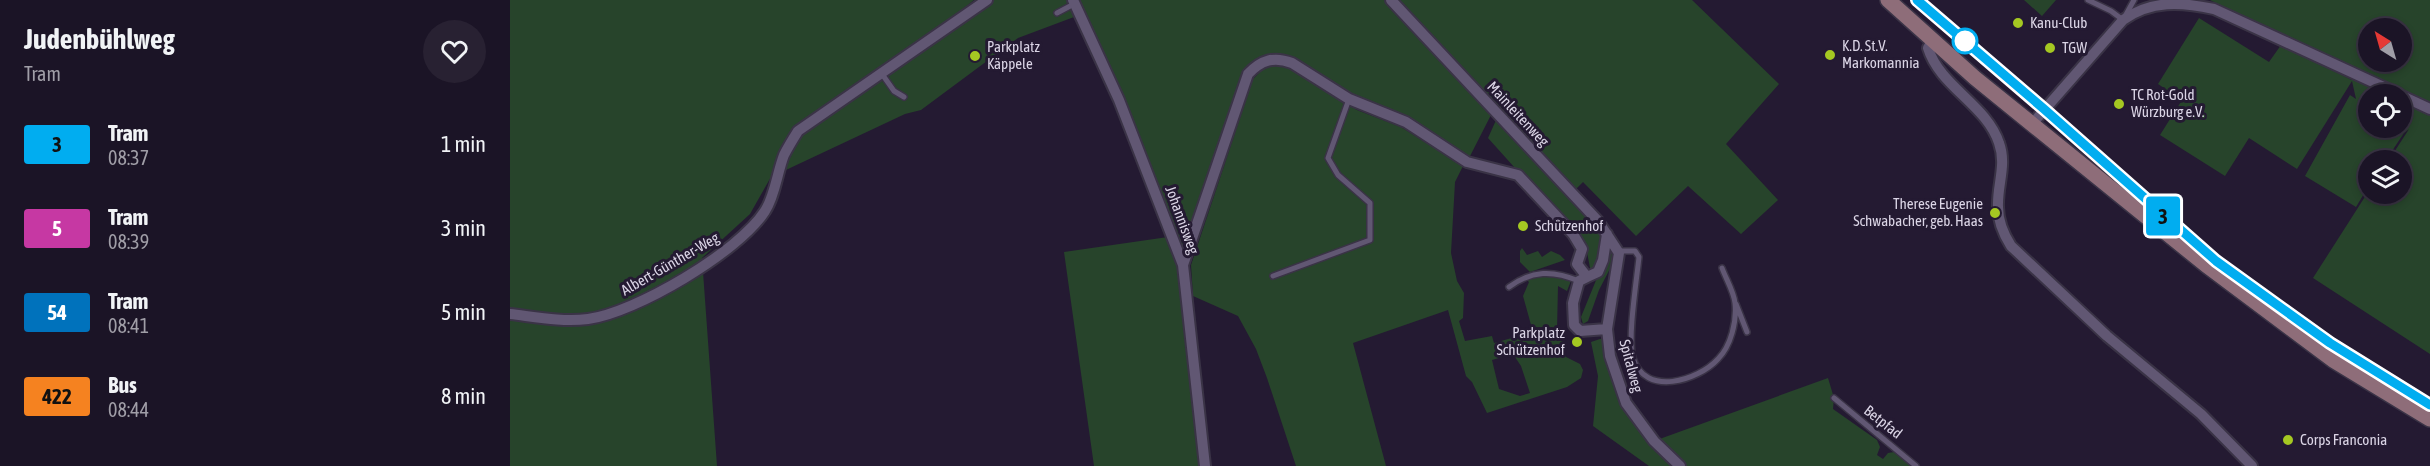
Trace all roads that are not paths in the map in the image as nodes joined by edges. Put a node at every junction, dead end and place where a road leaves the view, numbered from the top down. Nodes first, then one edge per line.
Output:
1 (1391, 0) edge
2 (1888, 0) edge
3 (2088, 0) edge
4 (2134, 0) edge
5 (980, 2) edge
6 (1073, 2) edge
7 (1057, 12) dead end
8 (2123, 20) junction
9 (1932, 42) junction
10 (882, 74) junction
11 (2376, 84) edge
12 (904, 97) dead end
13 (1349, 99) junction
14 (2412, 101) edge
15 (2430, 109) edge
16 (2032, 124) junction
17 (1607, 234) junction
18 (1619, 252) junction
19 (1183, 265) junction
20 (1722, 268) dead end
21 (1273, 276) dead end
22 (1583, 279) junction
23 (1509, 287) dead end
24 (1735, 302) junction
25 (510, 314) edge
26 (1607, 329) junction
27 (1747, 332) dead end
28 (1834, 399) dead end
29 (2430, 419) edge
30 (1205, 466) edge
31 (1680, 466) edge
32 (1917, 466) edge
33 (2252, 466) edge

1 - 17 street, Mainleitenweg
2 - 9 main road
3 - 8 lane
4 - 8 lane
5 - 10 street, Albert-Günther-Weg
6 - 7 lane
6 - 19 street, Johannisweg
8 - 11 street
8 - 16 street
9 - 16 main road
9 - 33 street
10 - 12 lane
10 - 25 street, Albert-Günther-Weg
13 - 19 street
13 - 21 lane
13 - 22 street
14 - 15 street
16 - 29 main road
17 - 18 street, Mainleitenweg
17 - 22 street
18 - 24 lane, Mainleitenweg
18 - 26 street, Spitalweg
19 - 30 street, Johannisweg
20 - 24 lane, Mainleitenweg
22 - 23 lane
22 - 26 street
24 - 27 lane, Mainleitenweg
26 - 31 street, Spitalweg
28 - 32 lane, Betpfad

